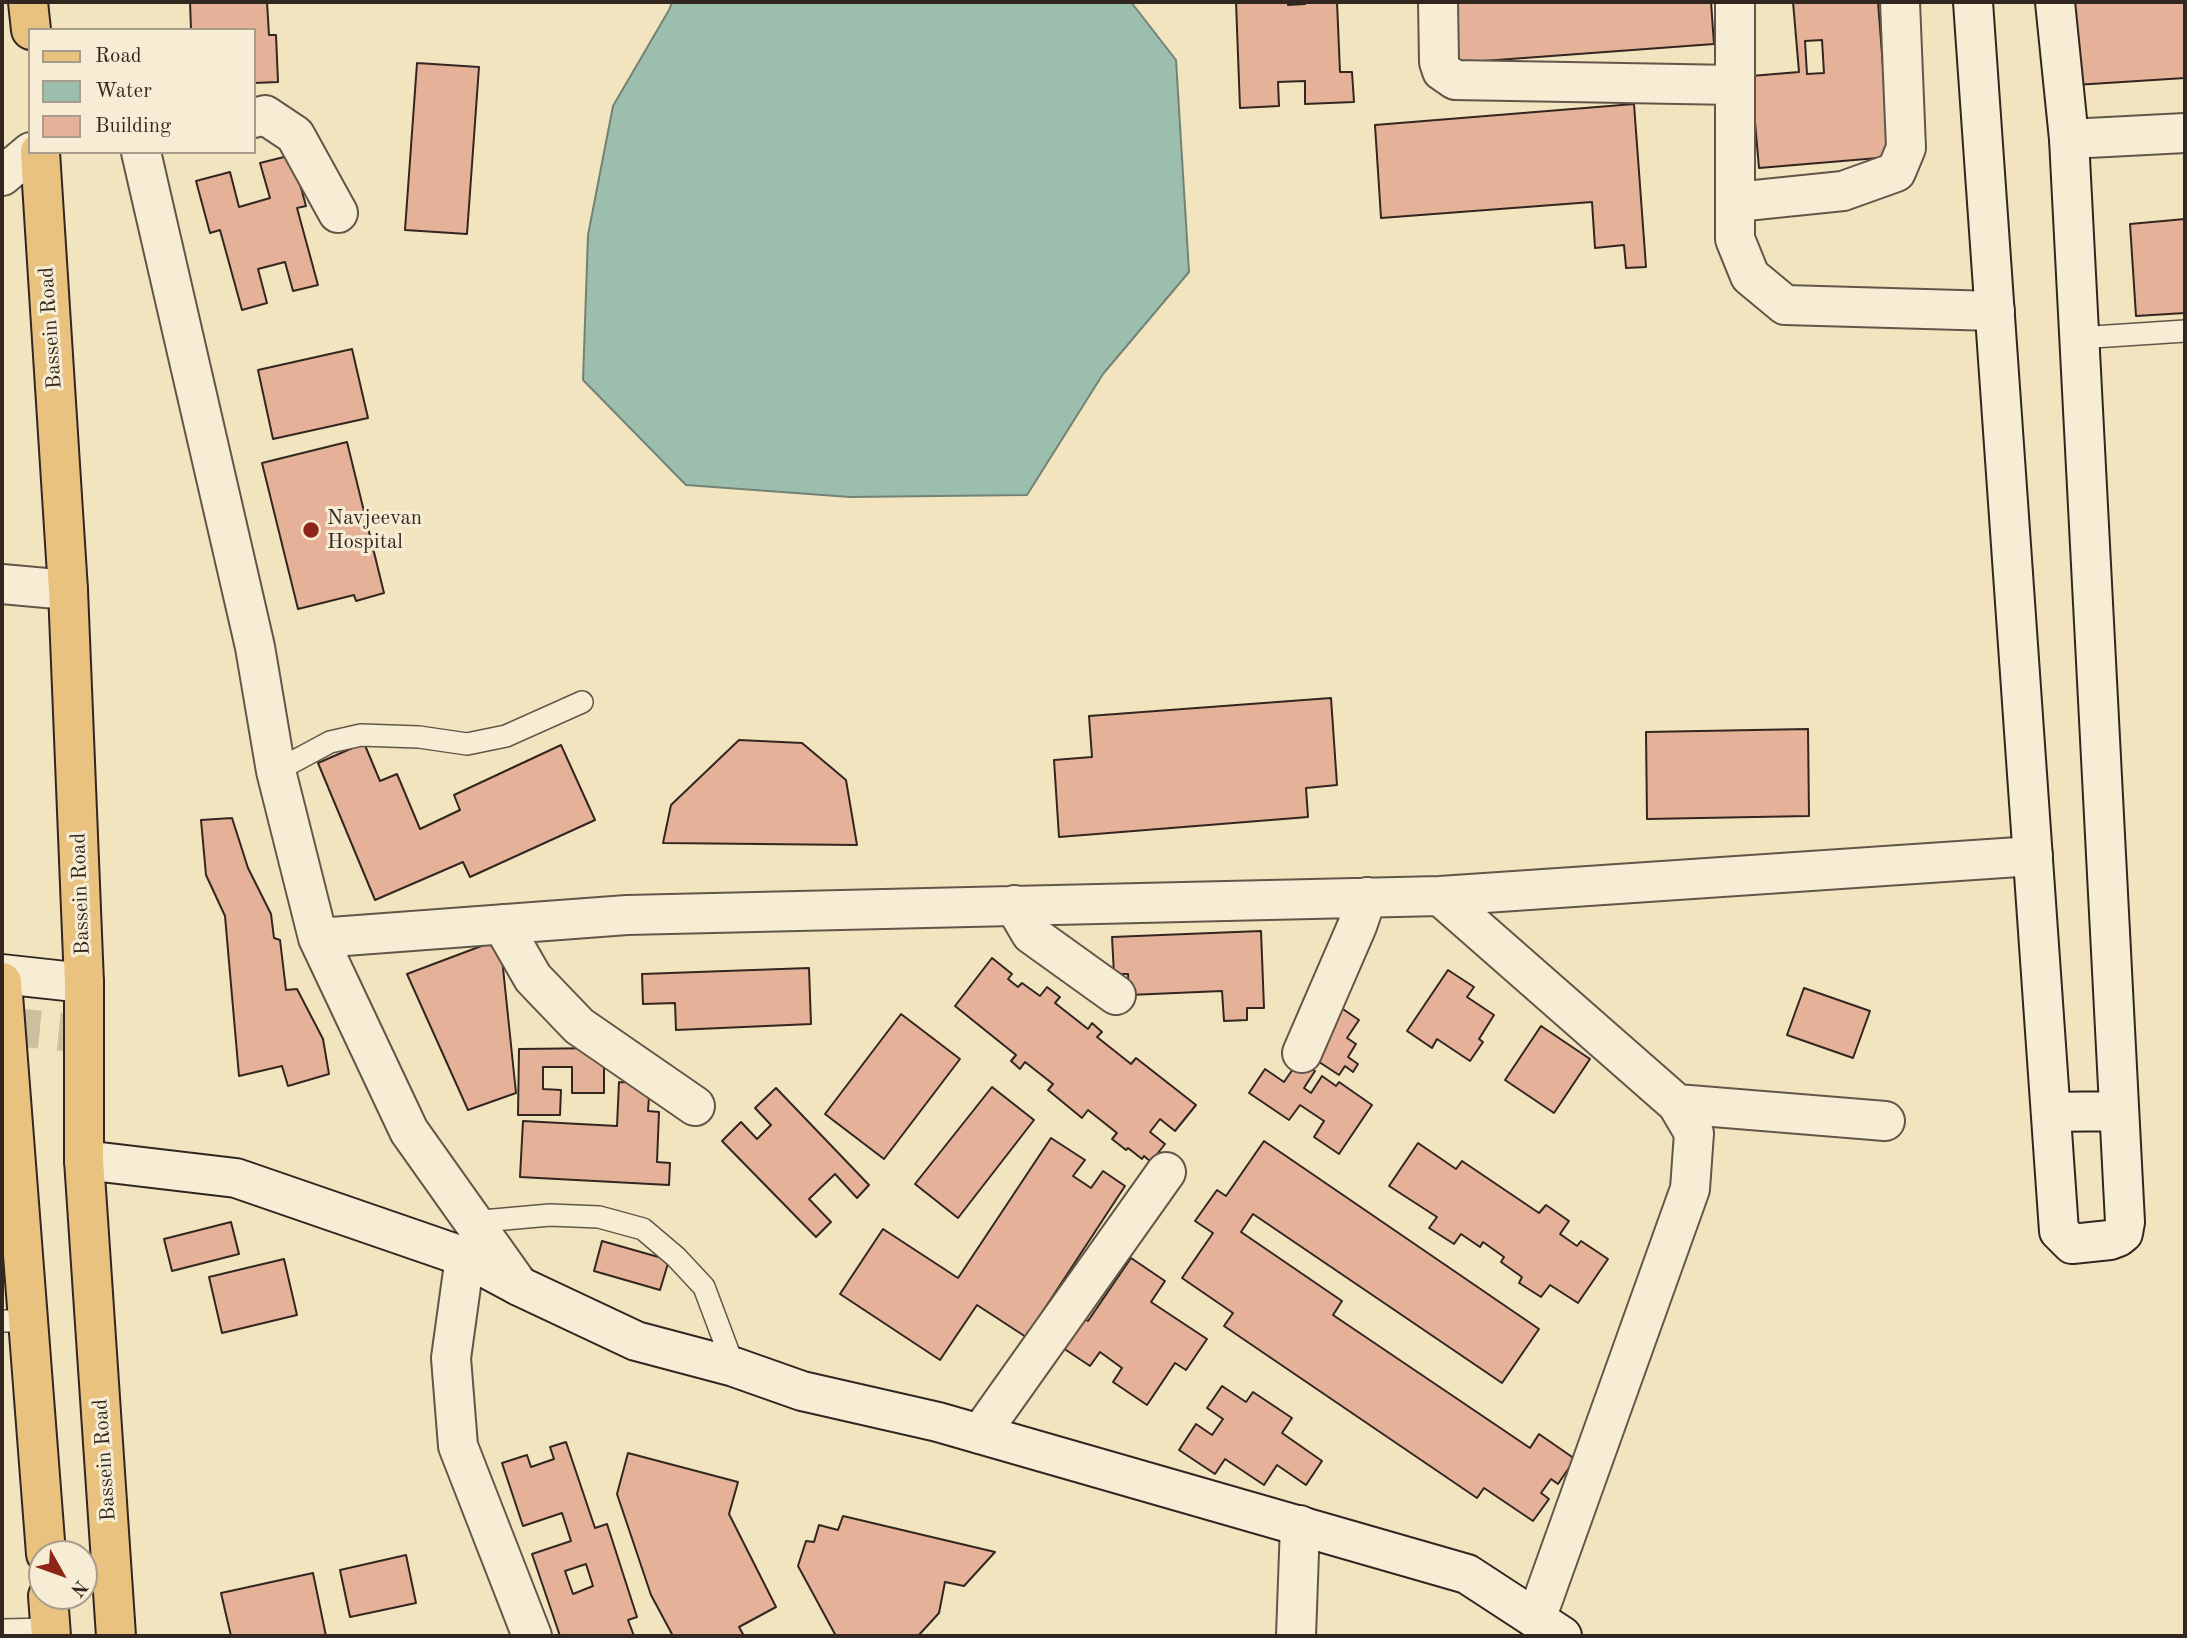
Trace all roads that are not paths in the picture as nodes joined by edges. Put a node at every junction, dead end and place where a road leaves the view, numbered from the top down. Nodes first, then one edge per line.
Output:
1 (28, 2) edge
2 (1438, 2) edge
3 (1735, 2) edge
4 (1899, 2) edge
5 (1973, 2) edge
6 (2055, 2) edge
7 (30, 28) edge
8 (1735, 85) junction
9 (256, 117) edge
10 (2185, 133) edge
11 (2068, 139) junction
12 (29, 154) edge
13 (40, 154) edge
14 (141, 154) edge
15 (2, 176) edge
16 (1736, 202) junction
17 (338, 213) dead end
18 (1994, 312) junction
19 (2185, 331) edge
20 (2078, 338) junction
21 (2, 584) edge
22 (68, 590) junction
23 (582, 702) dead end
24 (276, 771) junction
25 (2033, 856) junction
26 (1440, 896) junction
27 (1367, 897) junction
28 (1014, 905) junction
29 (502, 924) junction
30 (318, 938) junction
31 (2, 974) edge
32 (2, 982) edge
33 (84, 983) junction
34 (1116, 995) dead end
35 (1302, 1053) dead end
36 (1677, 1104) junction
37 (695, 1105) dead end
38 (2119, 1111) junction
39 (2051, 1112) junction
40 (1885, 1121) dead end
41 (84, 1160) junction
42 (1166, 1172) dead end
43 (468, 1239) junction
44 (15, 1321) edge
45 (734, 1367) junction
46 (980, 1434) junction
47 (1300, 1525) junction
48 (44, 1540) edge
49 (50, 1620) edge
50 (1549, 1628) edge
51 (2, 1630) edge
52 (116, 1636) edge
53 (532, 1636) edge
54 (1296, 1636) edge

1 - 7 main road
2 - 8 street
3 - 8 street
4 - 16 street
5 - 18 street
6 - 11 street
8 - 16 street
9 - 17 street
10 - 11 street
11 - 20 street
12 - 15 street
13 - 22 main road, Bassein Road
14 - 24 street
16 - 18 street
18 - 25 street
19 - 20 lane
20 - 38 street
21 - 22 street
22 - 33 main road, Bassein Road
23 - 24 lane
24 - 30 street
25 - 26 street
25 - 39 street
26 - 27 street
26 - 36 street
27 - 28 street
27 - 35 street
28 - 29 street
28 - 34 street
29 - 30 street
29 - 37 street
30 - 43 street
31 - 33 street
32 - 44 main road
33 - 41 main road, Bassein Road
36 - 40 street
36 - 50 street
38 - 39 street
38 - 39 street
41 - 43 street
41 - 52 main road, Bassein Road
42 - 46 street
43 - 45 street
43 - 45 lane
43 - 53 street
44 - 48 main road
45 - 46 street
46 - 47 street
47 - 50 street
47 - 54 street
49 - 51 lane

